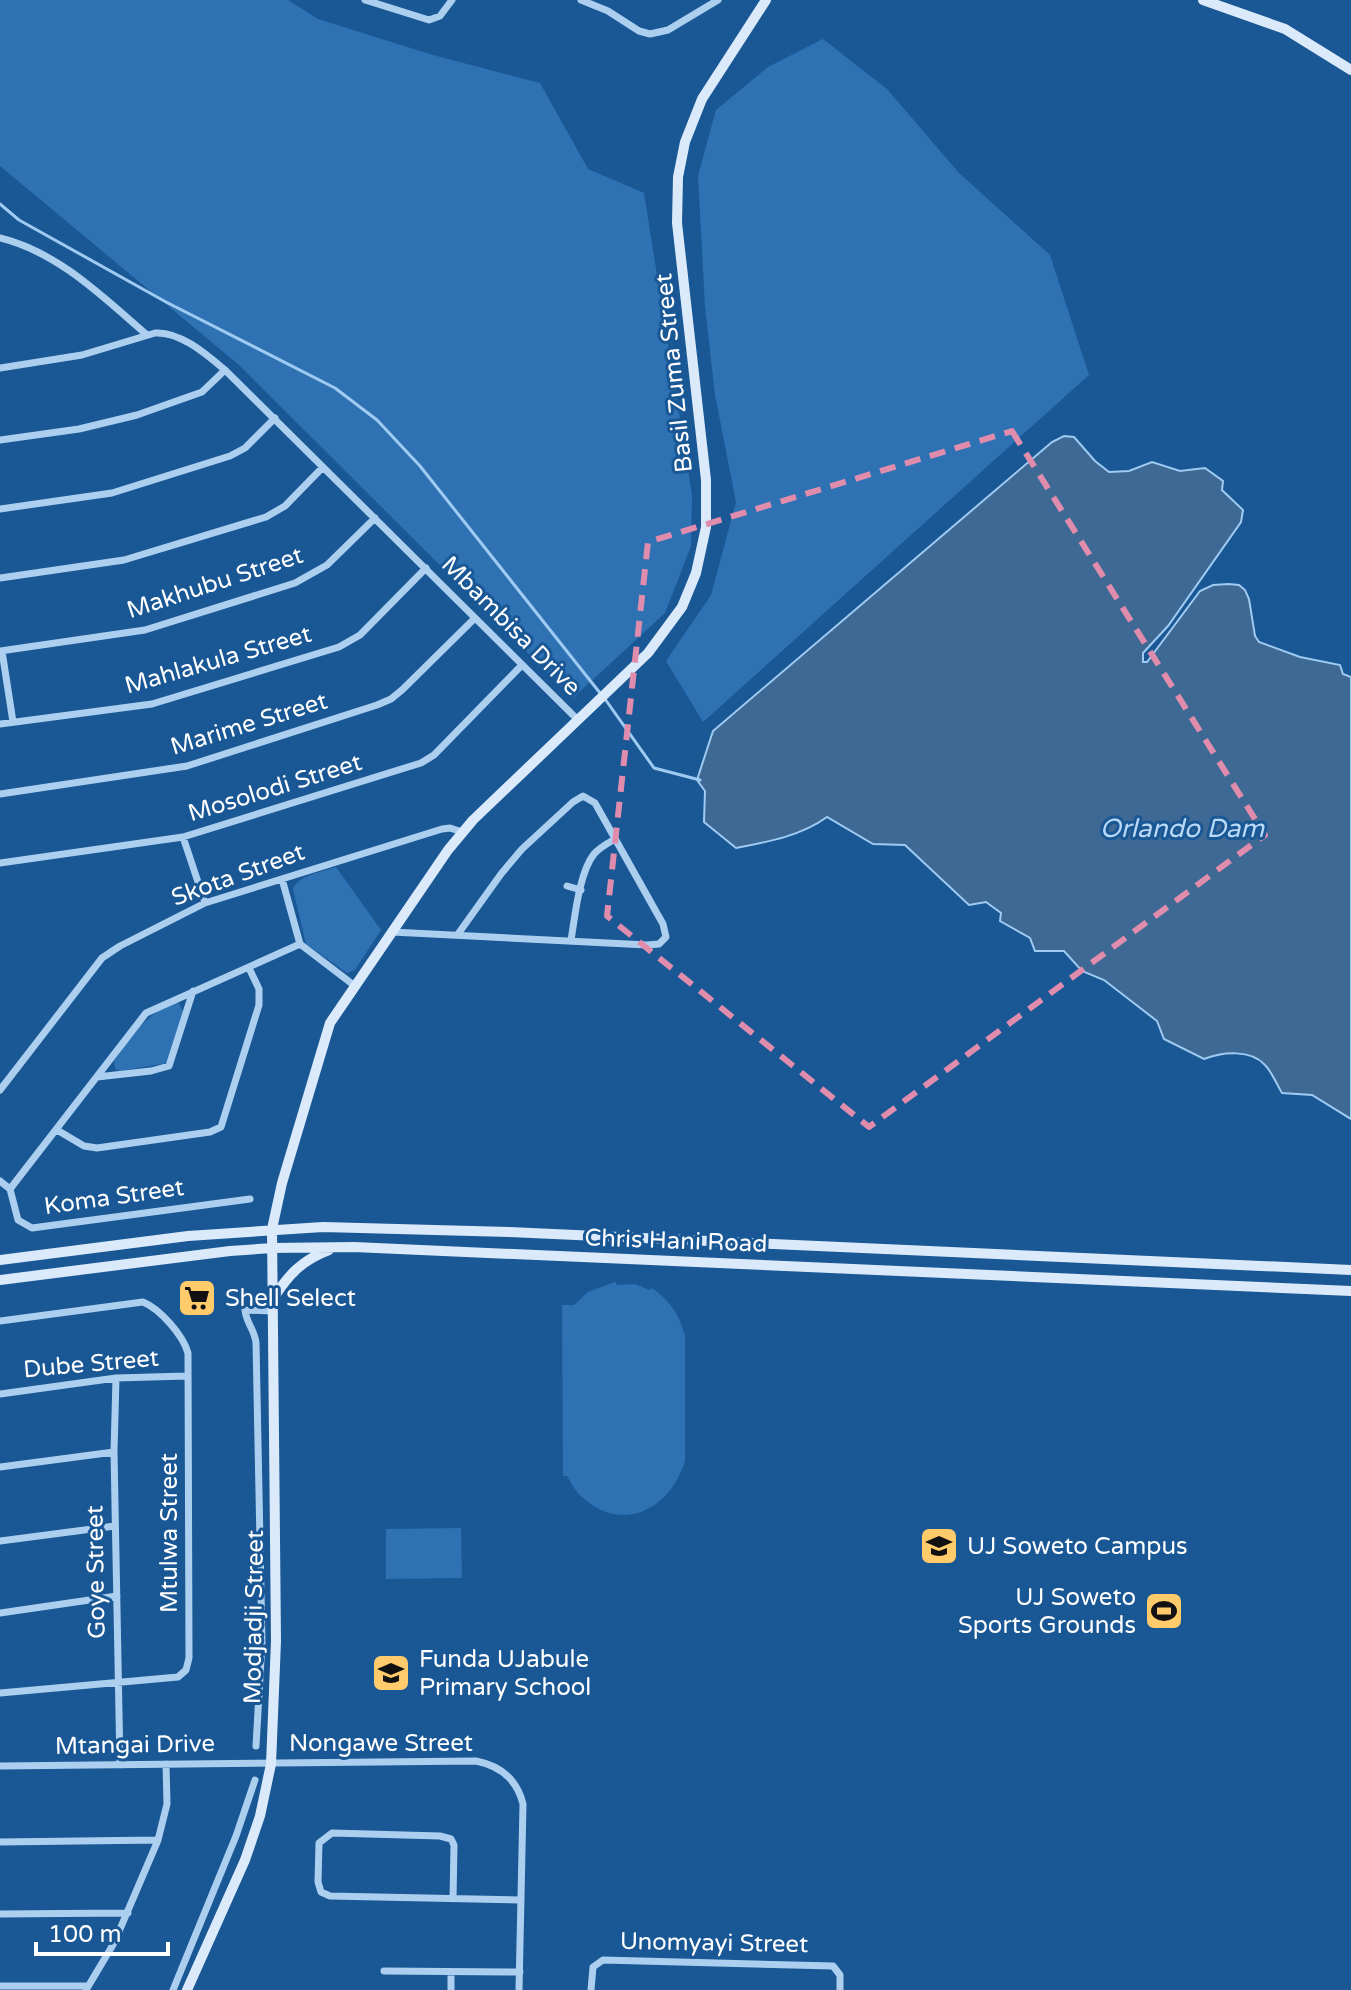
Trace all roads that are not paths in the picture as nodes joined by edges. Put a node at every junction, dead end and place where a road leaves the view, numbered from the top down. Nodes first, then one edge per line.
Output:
1 (365, 0) edge
2 (452, 0) edge
3 (581, 0) edge
4 (718, 0) edge
5 (766, 0) edge
6 (1203, 0) edge
7 (1351, 70) edge
8 (0, 238) edge
9 (147, 335) junction
10 (0, 368) edge
11 (225, 370) junction
12 (275, 418) junction
13 (0, 440) edge
14 (323, 467) junction
15 (0, 509) edge
16 (375, 518) junction
17 (426, 568) junction
18 (0, 578) edge
19 (475, 618) junction
20 (1, 651) edge
21 (522, 665) junction
22 (577, 719) junction
23 (13, 722) junction
24 (0, 724) edge
25 (0, 794) edge
26 (462, 832) junction
27 (183, 837) junction
28 (615, 839) junction
29 (0, 863) edge
30 (282, 879) junction
31 (567, 886) dead end
32 (581, 890) junction
33 (205, 903) junction
34 (392, 932) junction
35 (458, 934) junction
36 (571, 940) junction
37 (300, 944) junction
38 (249, 968) junction
39 (355, 986) junction
40 (193, 991) junction
41 (97, 1077) junction
42 (0, 1090) edge
43 (57, 1130) junction
44 (0, 1181) edge
45 (10, 1189) junction
46 (250, 1199) dead end
47 (272, 1229) junction
48 (338, 1247) junction
49 (272, 1248) junction
50 (0, 1260) edge
51 (1327, 1269) junction
52 (1351, 1270) edge
53 (0, 1280) edge
54 (1327, 1291) junction
55 (1351, 1291) edge
56 (273, 1305) junction
57 (0, 1321) edge
58 (187, 1376) junction
59 (116, 1378) junction
60 (0, 1394) edge
61 (114, 1452) junction
62 (0, 1467) edge
63 (115, 1526) junction
64 (0, 1541) edge
65 (117, 1596) junction
66 (0, 1613) edge
67 (276, 1641) junction
68 (262, 1642) junction
69 (117, 1683) junction
70 (0, 1693) edge
71 (256, 1746) dead end
72 (166, 1764) junction
73 (271, 1764) junction
74 (120, 1765) junction
75 (0, 1766) edge
76 (255, 1780) dead end
77 (236, 1836) junction
78 (158, 1840) junction
79 (0, 1842) edge
80 (251, 1842) junction
81 (453, 1899) junction
82 (520, 1900) junction
83 (128, 1913) junction
84 (0, 1914) edge
85 (384, 1971) dead end
86 (451, 1972) junction
87 (520, 1972) junction
88 (0, 1986) edge
89 (87, 1988) edge
90 (173, 1990) edge
91 (187, 1990) edge
92 (451, 1990) edge
93 (519, 1990) edge
94 (591, 1990) edge
95 (840, 1990) edge

1 - 2 street
3 - 4 street
5 - 22 main road, Basil Zuma Street
6 - 7 main road
8 - 9 street
9 - 10 street, Mbambisa Drive
9 - 11 street, Mbambisa Drive
11 - 12 street, Mbambisa Drive
11 - 13 street
12 - 14 street, Mbambisa Drive
12 - 15 street
14 - 16 street, Mbambisa Drive
14 - 18 street
16 - 17 street, Mbambisa Drive
16 - 20 street, Makhubu Street
17 - 19 street, Mbambisa Drive
17 - 23 street, Mahlakula Street
19 - 21 street, Mbambisa Drive
19 - 25 street, Marime Street
20 - 23 street
21 - 22 street, Mbambisa Drive
21 - 27 street, Mosolodi Street
22 - 26 main road, Mbambisa Drive
23 - 24 street
26 - 30 street, Skota Street
26 - 34 main road, Mbambisa Drive
27 - 29 street, Mosolodi Street
27 - 33 street
28 - 32 street
28 - 35 street
28 - 36 street
30 - 33 street, Skota Street
30 - 37 street
31 - 32 street
32 - 36 street
33 - 42 street, Skota Street
34 - 35 street
34 - 39 main road, Mbambisa Drive
35 - 36 street
37 - 38 street
37 - 39 street
38 - 40 street
38 - 43 street
39 - 47 main road, Mbambisa Drive
40 - 41 street
40 - 41 street
41 - 43 street
43 - 45 street
44 - 45 street
45 - 46 street, Koma Street
47 - 49 main road, Modjadji Street
47 - 50 main road, Chris Hani Road
47 - 51 main road, Chris Hani Road
48 - 49 main road, Chris Hani Road
48 - 54 main road, Chris Hani Road
48 - 56 main road
49 - 53 main road, Chris Hani Road
49 - 56 main road, Modjadji Street
51 - 52 main road, Chris Hani Road
51 - 54 main road
54 - 55 main road, Chris Hani Road
56 - 67 main road, Modjadji Street
56 - 68 street
57 - 58 street, Mtulwa Street
58 - 59 street, Dube Street
58 - 69 street, Mtulwa Street
59 - 60 street, Dube Street
59 - 61 street, Goye Street
61 - 62 street
61 - 63 street, Goye Street
63 - 64 street
63 - 65 street, Goye Street
65 - 66 street
65 - 69 street, Goye Street
67 - 68 street
67 - 73 main road, Modjadji Street
68 - 71 street
69 - 70 street
69 - 74 street, Goye Street
72 - 73 street, Mtangai Drive
72 - 74 street, Mtangai Drive
72 - 78 street
73 - 80 main road, Modjadji Street
73 - 82 street, Nongawe Street
74 - 75 street, Mtangai Drive
76 - 77 street
77 - 80 street
77 - 90 street
78 - 79 street
78 - 83 street
80 - 91 main road, Modjadji Street
81 - 81 street
81 - 82 street
82 - 87 street, Nongawe Street
83 - 84 street
83 - 89 street
85 - 86 street
86 - 87 street
86 - 92 street
87 - 93 street, Nongawe Street
88 - 89 street
94 - 95 street, Unomyayi Street

